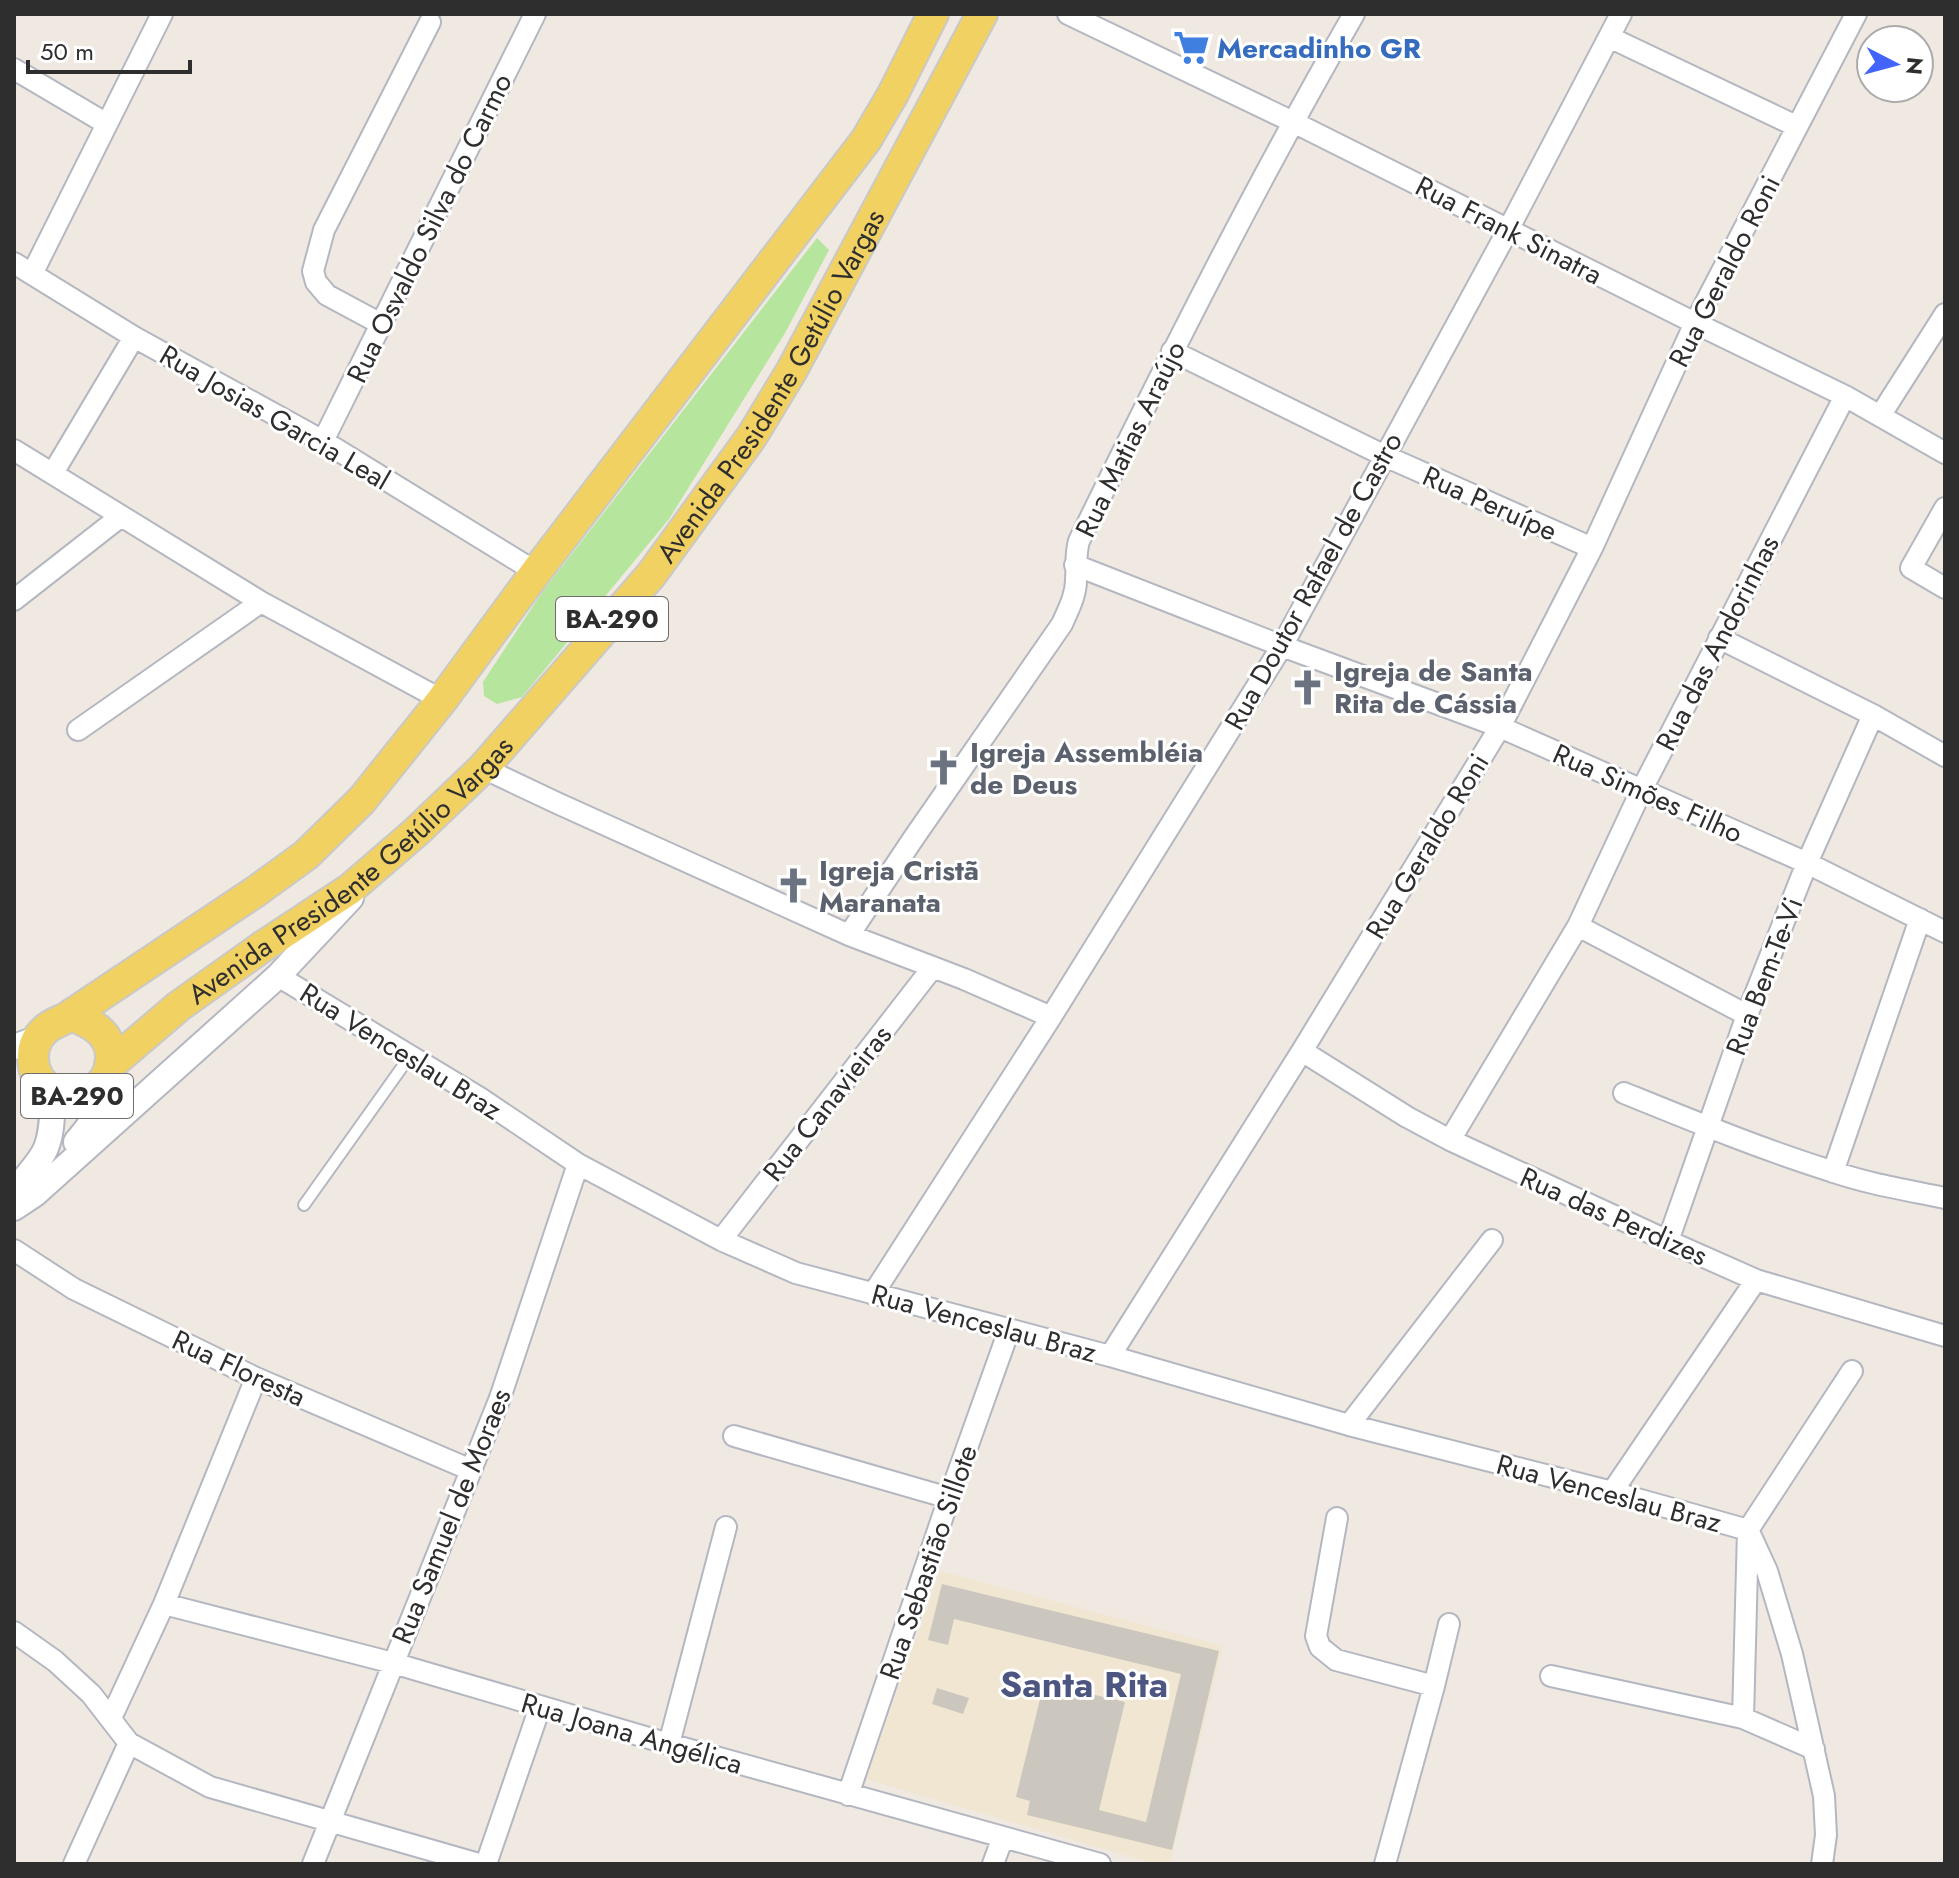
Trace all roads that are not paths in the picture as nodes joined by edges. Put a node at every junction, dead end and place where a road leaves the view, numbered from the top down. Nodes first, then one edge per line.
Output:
1 (162, 14) edge
2 (535, 14) edge
3 (933, 14) edge
4 (982, 14) edge
5 (1068, 14) edge
6 (1354, 14) edge
7 (1621, 14) edge
8 (1856, 14) edge
9 (430, 22) dead end
10 (1609, 37) junction
11 (14, 69) edge
12 (1293, 122) junction
13 (107, 124) junction
14 (1796, 126) junction
15 (1508, 230) junction
16 (23, 268) edge
17 (1945, 314) edge
18 (1695, 323) junction
19 (381, 324) junction
20 (134, 337) junction
21 (1172, 351) junction
22 (1845, 396) junction
23 (1880, 416) junction
24 (323, 441) junction
25 (14, 450) edge
26 (1945, 453) edge
27 (1385, 456) junction
28 (53, 473) junction
29 (1945, 508) edge
30 (120, 517) junction
31 (1592, 548) junction
32 (1075, 565) junction
33 (536, 572) junction
34 (1945, 588) edge
35 (14, 600) edge
36 (261, 602) junction
37 (1719, 638) junction
38 (1282, 646) junction
39 (442, 700) junction
40 (1873, 715) junction
41 (1500, 727) junction
42 (78, 730) dead end
43 (1945, 756) edge
44 (483, 768) junction
45 (1641, 791) junction
46 (385, 861) junction
47 (1807, 863) junction
48 (1920, 919) junction
49 (1578, 926) junction
50 (1945, 932) edge
51 (849, 935) junction
52 (933, 967) junction
53 (278, 976) junction
54 (71, 1015) junction
55 (1747, 1015) junction
56 (1051, 1017) junction
57 (26, 1042) edge
58 (1302, 1051) junction
59 (410, 1056) junction
60 (108, 1070) junction
61 (35, 1082) edge
62 (1624, 1093) dead end
63 (1708, 1127) junction
64 (1450, 1140) junction
65 (578, 1164) junction
66 (1833, 1172) junction
67 (24, 1194) edge
68 (1945, 1198) edge
69 (304, 1205) dead end
70 (14, 1208) edge
71 (721, 1240) junction
72 (1492, 1240) dead end
73 (1668, 1241) junction
74 (14, 1250) edge
75 (1756, 1280) junction
76 (873, 1294) junction
77 (1009, 1330) junction
78 (1945, 1336) edge
79 (1110, 1356) junction
80 (1852, 1371) dead end
81 (256, 1378) junction
82 (1349, 1425) junction
83 (734, 1436) dead end
84 (471, 1470) junction
85 (1612, 1492) junction
86 (949, 1498) junction
87 (1337, 1518) dead end
88 (726, 1527) dead end
89 (1748, 1530) junction
90 (164, 1604) junction
91 (1449, 1624) dead end
92 (14, 1632) edge
93 (393, 1663) junction
94 (1551, 1676) dead end
95 (1434, 1686) junction
96 (540, 1707) junction
97 (111, 1718) junction
98 (1743, 1718) junction
99 (129, 1743) junction
100 (669, 1744) junction
101 (1814, 1749) junction
102 (848, 1795) junction
103 (330, 1821) junction
104 (1003, 1837) junction
105 (74, 1864) edge
106 (313, 1864) edge
107 (479, 1864) edge
108 (486, 1864) edge
109 (993, 1864) edge
110 (1100, 1864) edge
111 (1385, 1864) edge
112 (1822, 1864) edge

1 - 13 street
2 - 19 street, Rua Osvaldo Silva do Carmo
3 - 33 main road, Avenida Presidente Getúlio Vargas / BA-290
4 - 44 main road, Avenida Presidente Getúlio Vargas / BA-290
5 - 12 street, Rua Frank Sinatra
6 - 12 street, Rua Matias Araújo
7 - 10 street, Rua Doutor Rafael de Castro
8 - 14 street, Rua Geraldo Roni
9 - 19 street
10 - 14 street
10 - 15 street, Rua Doutor Rafael de Castro
11 - 13 street
12 - 15 street, Rua Frank Sinatra
12 - 21 street, Rua Matias Araújo
13 - 16 street
14 - 18 street, Rua Geraldo Roni
15 - 18 street, Rua Frank Sinatra
15 - 27 street, Rua Doutor Rafael de Castro
16 - 20 street, Rua Josias Garcia Leal
17 - 23 street
18 - 22 street, Rua Frank Sinatra
18 - 31 street, Rua Geraldo Roni
19 - 24 street, Rua Osvaldo Silva do Carmo
20 - 24 street, Rua Josias Garcia Leal
20 - 28 street
21 - 27 street, Rua Peruípe
21 - 32 street, Rua Matias Araújo
22 - 23 street, Rua Frank Sinatra
22 - 37 street, Rua das Andorinhas
23 - 26 street, Rua Frank Sinatra
24 - 33 street, Rua Josias Garcia Leal
25 - 28 street
27 - 31 street, Rua Peruípe
27 - 38 street, Rua Doutor Rafael de Castro
28 - 30 street
29 - 34 street
30 - 35 street
30 - 36 street
31 - 41 street, Rua Geraldo Roni
32 - 38 street, Rua Simões Filho
32 - 51 street, Rua Matias Araújo
33 - 39 main road, Avenida Presidente Getúlio Vargas / BA-290
36 - 39 street
36 - 42 street
37 - 40 street
37 - 45 street, Rua das Andorinhas
38 - 41 street, Rua Simões Filho
38 - 56 street, Rua Doutor Rafael de Castro
39 - 54 main road, Avenida Presidente Getúlio Vargas / BA-290
40 - 43 street
40 - 47 street, Rua Bem-Te-Vi
41 - 45 street, Rua Simões Filho
41 - 58 street, Rua Geraldo Roni
44 - 46 main road, Avenida Presidente Getúlio Vargas / BA-290
44 - 51 street
45 - 47 street, Rua Simões Filho
45 - 49 street, Rua das Andorinhas
46 - 53 street
46 - 60 main road, Avenida Presidente Getúlio Vargas / BA-290
47 - 48 street, Rua Simões Filho
47 - 55 street, Rua Bem-Te-Vi
48 - 50 street, Rua Simões Filho
48 - 66 street
49 - 55 street
49 - 64 street, Rua das Andorinhas
51 - 52 street
52 - 56 street
52 - 71 street, Rua Canavieiras
53 - 59 street, Rua Venceslau Braz
53 - 67 street
54 - 57 main road, BA-290
54 - 60 main road, BA-290
55 - 63 street, Rua Bem-Te-Vi
56 - 76 street, Rua Doutor Rafael de Castro
57 - 61 main road, BA-290
58 - 64 street, Rua das Perdizes
58 - 79 street, Rua Geraldo Roni
59 - 65 street, Rua Venceslau Braz
59 - 69 lane
60 - 61 main road, BA-290
60 - 67 street
61 - 67 street
62 - 63 street
63 - 66 street
63 - 73 street, Rua Bem-Te-Vi
64 - 73 street, Rua das Perdizes
65 - 71 street, Rua Venceslau Braz
65 - 84 street, Rua Samuel de Moraes
66 - 68 street
67 - 70 street
71 - 76 street, Rua Venceslau Braz
72 - 82 street
73 - 75 street, Rua das Perdizes
74 - 81 street, Rua Floresta
75 - 78 street, Rua das Perdizes
75 - 85 street
76 - 77 street, Rua Venceslau Braz
77 - 79 street, Rua Venceslau Braz
77 - 86 street, Rua Sebastião Sillote
79 - 82 street, Rua Venceslau Braz
80 - 89 street, Rua Venceslau Braz
81 - 84 street, Rua Floresta
81 - 90 street
82 - 85 street, Rua Venceslau Braz
83 - 86 street
84 - 93 street, Rua Samuel de Moraes
85 - 89 street, Rua Venceslau Braz
86 - 102 street, Rua Sebastião Sillote
87 - 95 street
88 - 100 street
89 - 98 street, Rua Venceslau Braz
89 - 101 street
90 - 93 street, Rua Joana Angélica
90 - 97 street
91 - 95 street
92 - 97 street
93 - 96 street, Rua Joana Angélica
93 - 103 street, Rua Samuel de Moraes
94 - 98 street
95 - 111 street
96 - 100 street, Rua Joana Angélica
96 - 108 street
97 - 99 street
98 - 101 street
99 - 103 street
99 - 105 street
100 - 102 street, Rua Joana Angélica
101 - 112 street
102 - 104 street, Rua Joana Angélica
103 - 106 street, Rua Samuel de Moraes
103 - 107 street
104 - 109 street
104 - 110 street, Rua Joana Angélica

